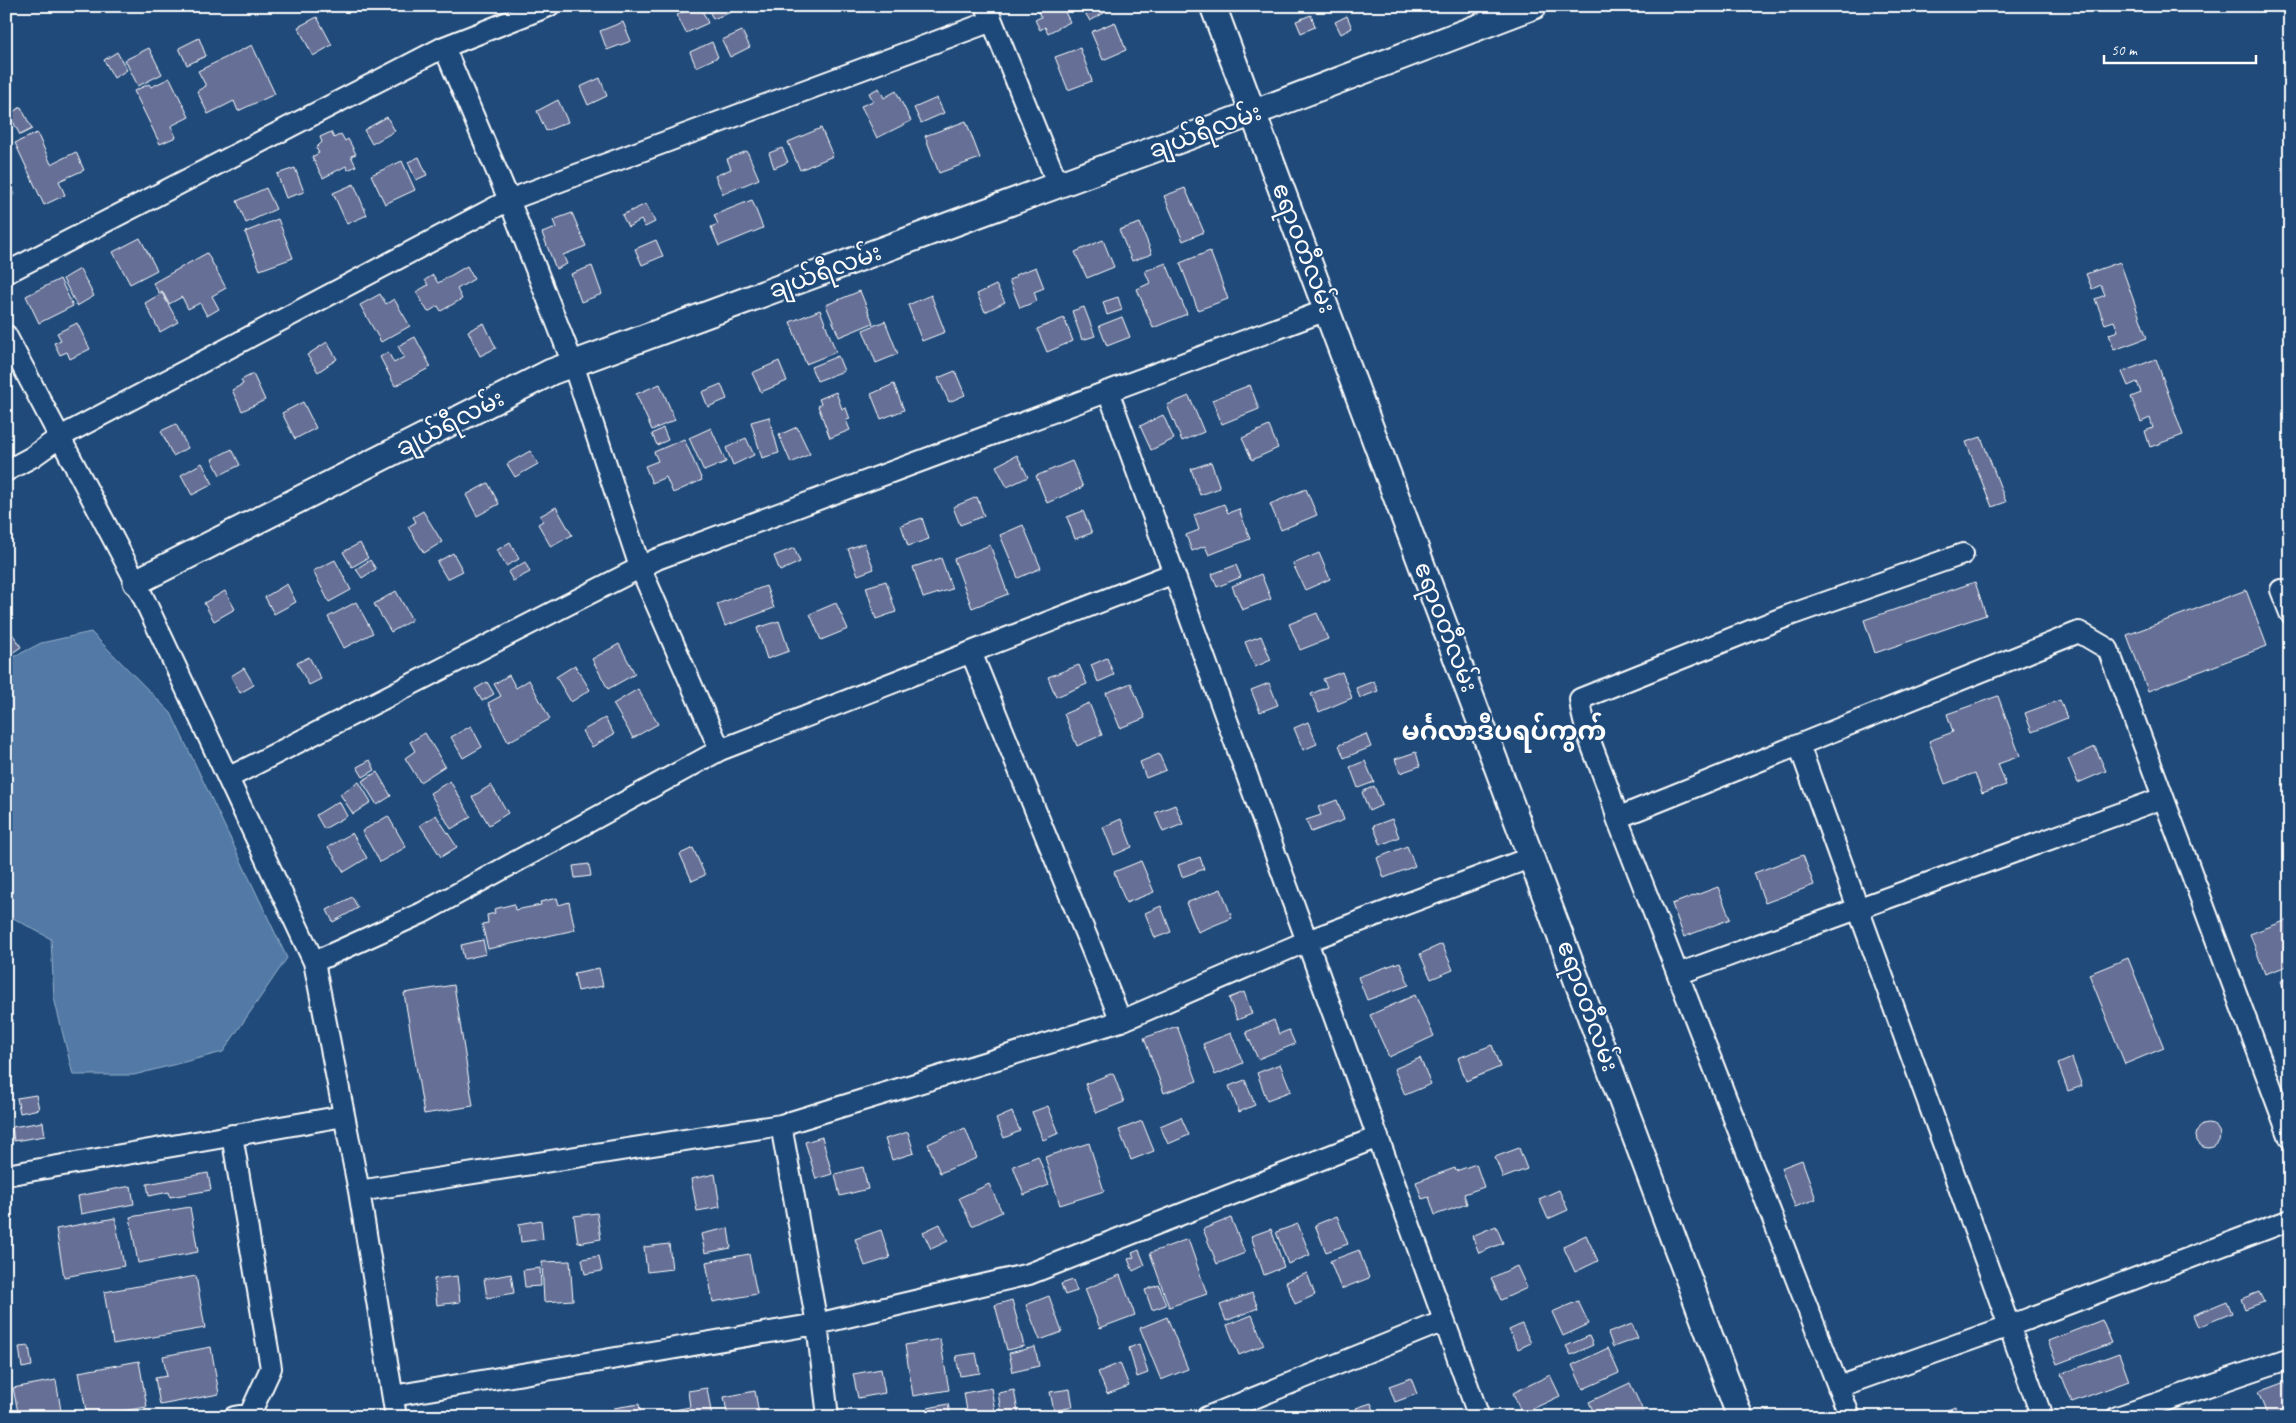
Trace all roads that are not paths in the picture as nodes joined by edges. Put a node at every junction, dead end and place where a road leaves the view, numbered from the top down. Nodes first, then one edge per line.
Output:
1 (549, 6) edge
2 (1213, 6) edge
3 (1534, 6) edge
4 (989, 13) edge
5 (444, 47) junction
6 (1253, 113) junction
7 (1058, 185) junction
8 (509, 200) junction
9 (6, 273) edge
10 (1327, 310) junction
11 (6, 335) edge
12 (573, 364) junction
13 (1108, 391) junction
14 (60, 437) junction
15 (6, 470) edge
16 (1962, 554) dead end
17 (640, 567) junction
18 (1174, 573) junction
19 (136, 582) junction
20 (2281, 590) dead end
21 (2290, 613) edge
22 (971, 652) junction
23 (1799, 745) junction
24 (720, 750) junction
25 (228, 778) junction
26 (2163, 798) junction
27 (1617, 818) junction
28 (1532, 857) junction
29 (1858, 909) junction
30 (1307, 941) junction
31 (314, 962) junction
32 (1678, 974) junction
33 (1121, 1021) junction
34 (344, 1116) junction
35 (781, 1125) junction
36 (232, 1135) junction
37 (1378, 1136) junction
38 (2290, 1138) edge
39 (6, 1175) edge
40 (359, 1191) junction
41 (2290, 1220) edge
42 (1444, 1321) junction
43 (817, 1324) junction
44 (2009, 1326) junction
45 (2290, 1358) edge
46 (1838, 1387) junction
47 (393, 1396) junction
48 (234, 1417) edge
49 (396, 1417) edge
50 (828, 1417) edge
51 (1207, 1417) edge
52 (1479, 1417) edge
53 (1740, 1417) edge
54 (1850, 1417) edge
55 (2042, 1417) edge
56 (2117, 1417) edge

1 - 5 street
2 - 6 street, ဧရာဝတီလမ်း
3 - 6 street, ချယ်ရီလမ်း
4 - 7 street
4 - 8 street
5 - 8 street
5 - 9 street
6 - 7 street, ချယ်ရီလမ်း
6 - 10 street, ဧရာဝတီလမ်း
7 - 12 street, ချယ်ရီလမ်း
8 - 12 street
8 - 14 street
10 - 13 street
10 - 28 street, ဧရာဝတီလမ်း
11 - 14 street
12 - 17 street
12 - 19 street, ချယ်ရီလမ်း
13 - 17 street
13 - 18 street
14 - 15 street
14 - 19 street
16 - 27 street
17 - 24 street
17 - 25 street
18 - 22 street
18 - 30 street
19 - 25 street
20 - 21 street
22 - 24 street
22 - 33 street
23 - 26 street
23 - 27 street
23 - 29 street
24 - 31 street
25 - 31 street
26 - 29 street
26 - 38 street
27 - 32 street
28 - 30 street
28 - 53 street, ဧရာဝတီလမ်း
29 - 32 street
29 - 44 street
30 - 33 street
30 - 37 street
31 - 34 street
32 - 46 street
33 - 35 street
34 - 36 street
34 - 40 street
35 - 40 street
35 - 43 street
36 - 39 street
36 - 48 street
37 - 42 street
37 - 43 street
40 - 47 street
41 - 44 street
42 - 51 street
42 - 52 street
43 - 47 street
43 - 50 street
44 - 46 street
44 - 55 street
45 - 56 street
46 - 54 street
47 - 49 street

